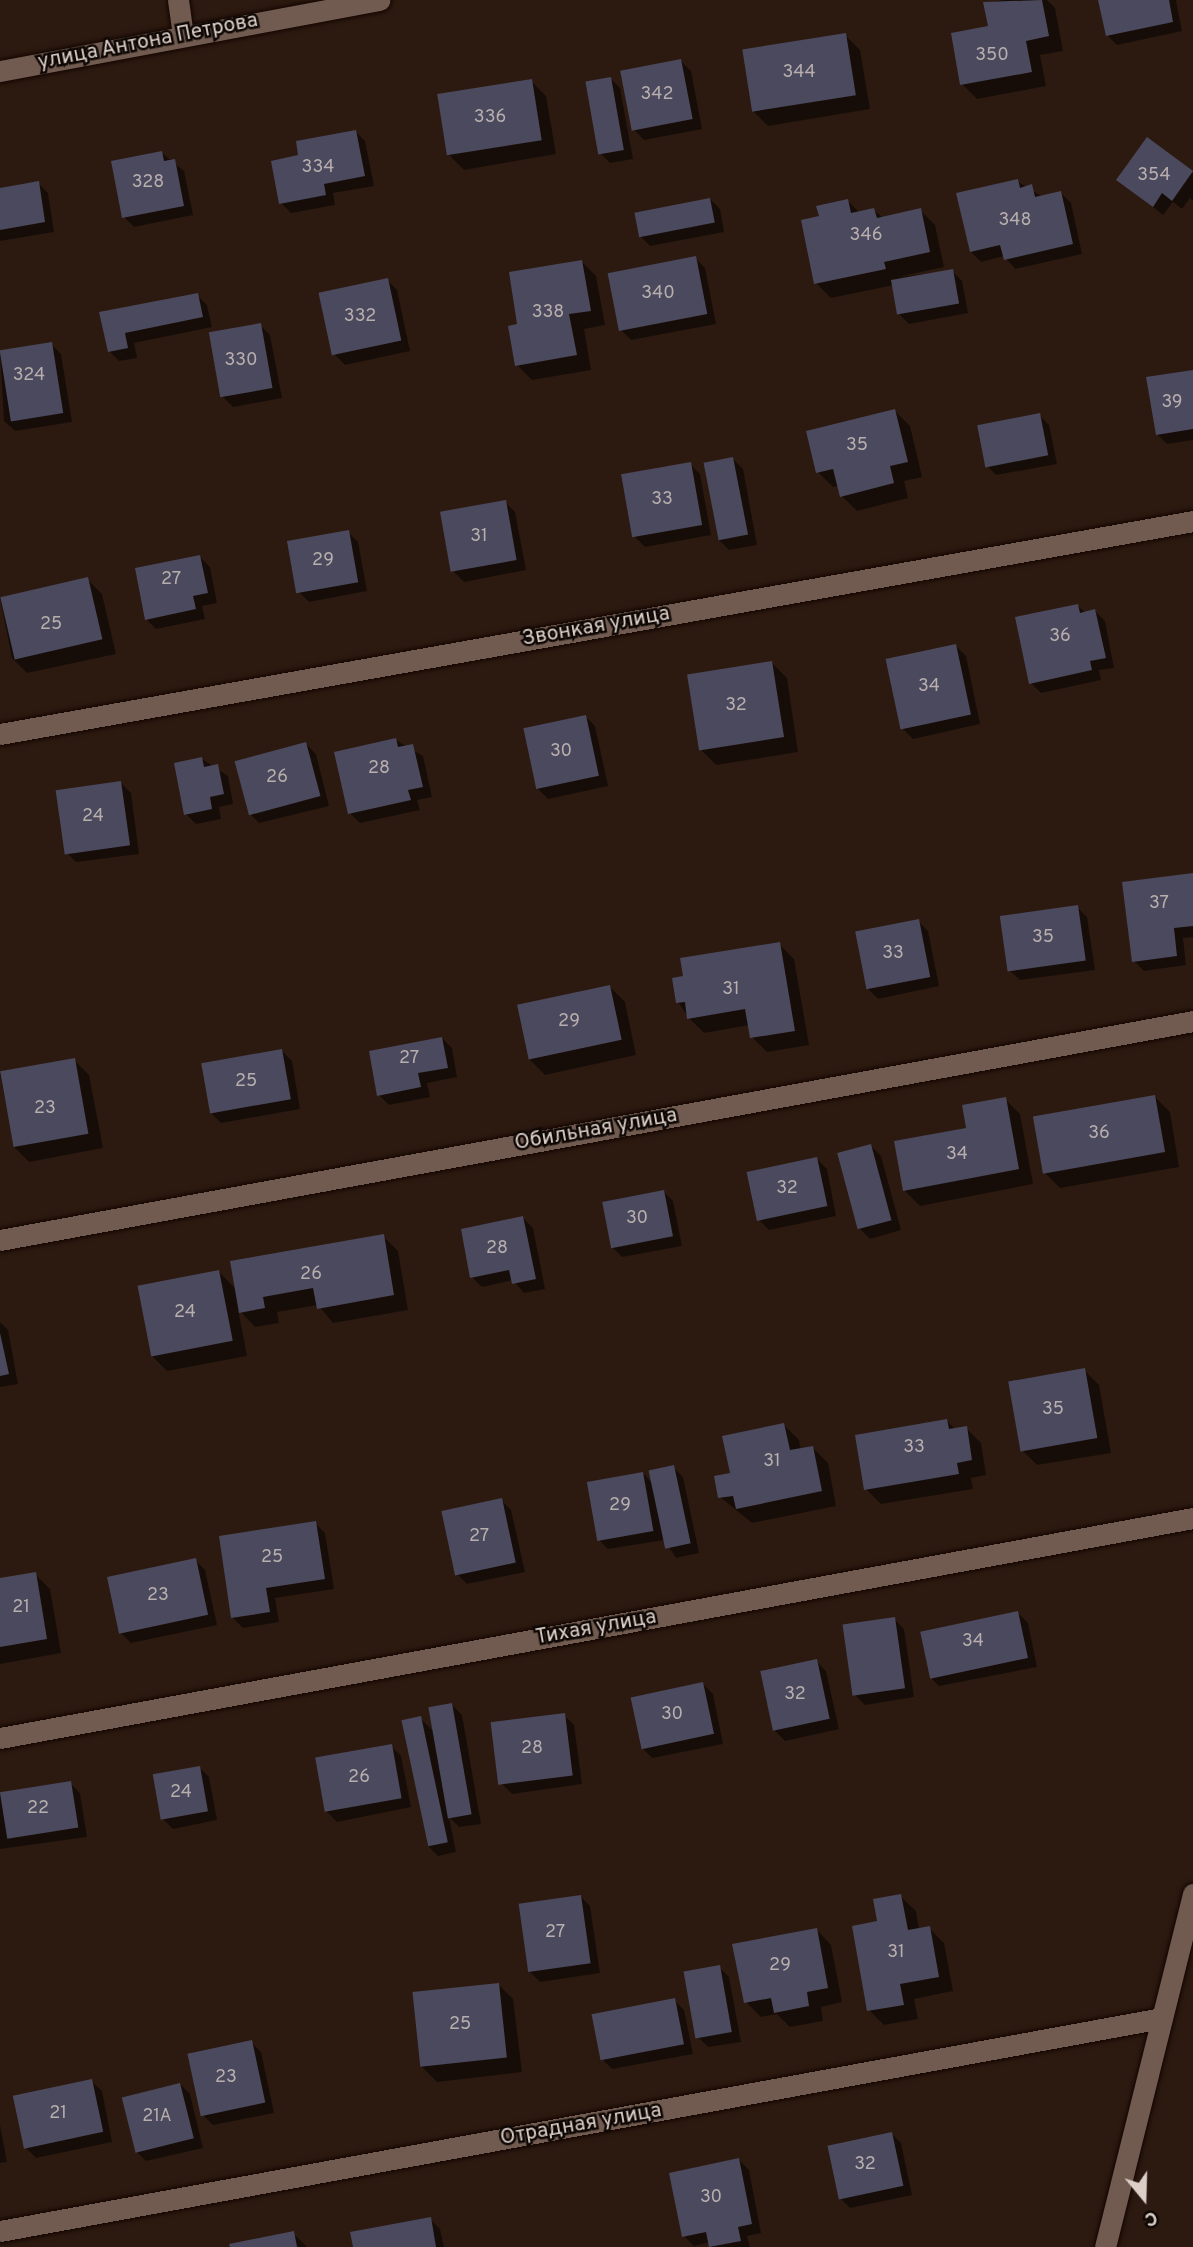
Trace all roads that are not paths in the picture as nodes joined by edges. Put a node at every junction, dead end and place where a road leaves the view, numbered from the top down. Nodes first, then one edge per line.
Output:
1 (178, 0) edge
2 (379, 0) edge
3 (183, 35) junction
4 (0, 71) edge
5 (1193, 521) edge
6 (0, 734) edge
7 (1193, 1021) edge
8 (0, 1240) edge
9 (1193, 1518) edge
10 (0, 1738) edge
11 (1193, 1894) edge
12 (1162, 2018) junction
13 (0, 2231) edge
14 (1105, 2247) edge

1 - 3 street
2 - 3 street, улица Антона Петрова
3 - 4 street, улица Антона Петрова
5 - 6 street, Звонкая улица
7 - 8 street, Обильная улица
9 - 10 street, Тихая улица
11 - 12 street
12 - 13 street, Отрадная улица
12 - 14 street

